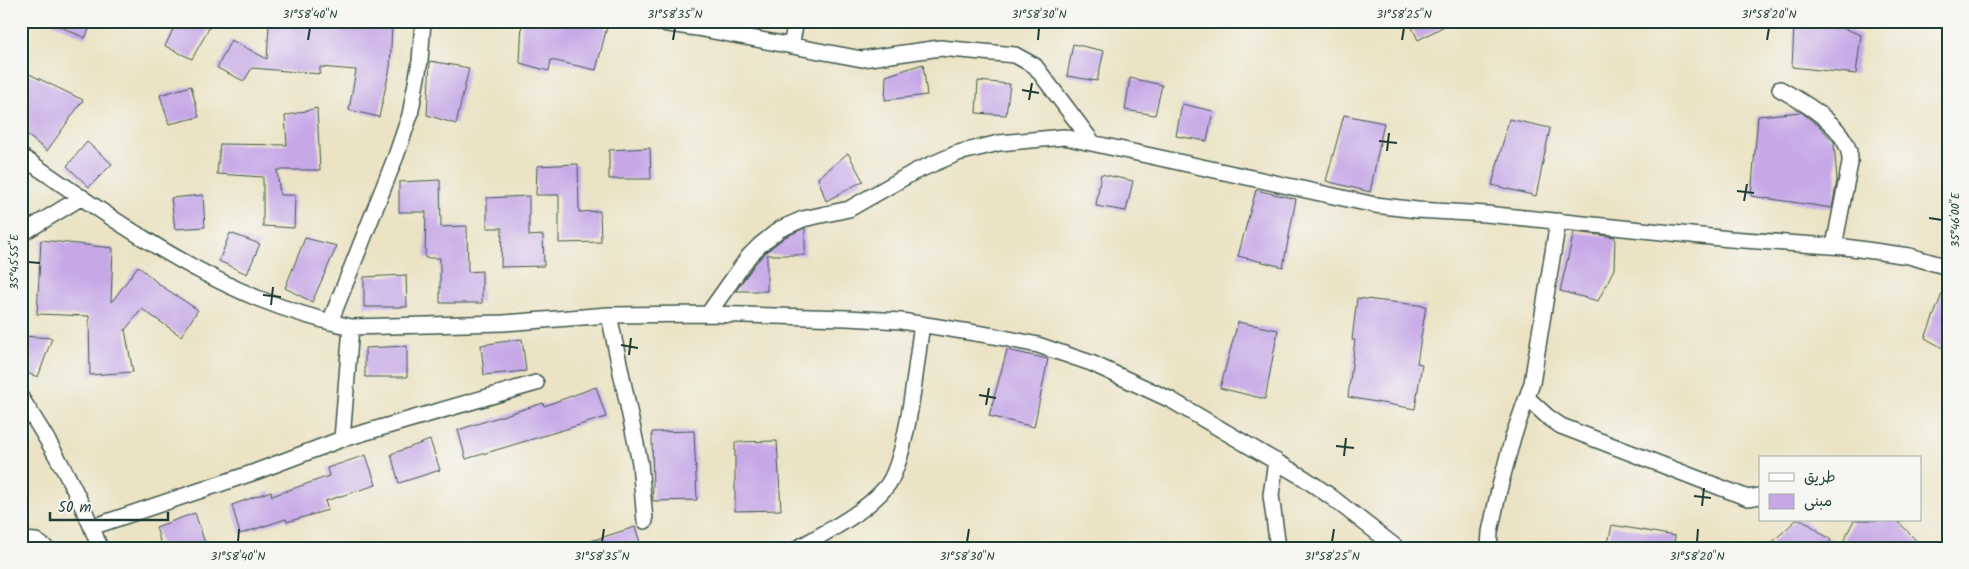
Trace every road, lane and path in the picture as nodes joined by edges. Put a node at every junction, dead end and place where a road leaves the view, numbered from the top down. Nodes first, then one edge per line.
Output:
1 (423, 21) edge
2 (648, 21) edge
3 (796, 21) edge
4 (791, 46) junction
5 (1780, 89) dead end
6 (1093, 143) junction
7 (21, 156) edge
8 (82, 197) junction
9 (1558, 221) junction
10 (21, 234) edge
11 (1834, 246) junction
12 (1948, 267) edge
13 (708, 314) junction
14 (609, 315) junction
15 (330, 322) junction
16 (922, 324) junction
17 (351, 327) junction
18 (536, 383) dead end
19 (21, 398) edge
20 (1527, 398) junction
21 (342, 439) junction
22 (1276, 461) junction
23 (1759, 496) edge
24 (645, 521) dead end
25 (92, 527) junction
26 (21, 540) edge
27 (46, 548) edge
28 (100, 548) edge
29 (798, 548) edge
30 (1278, 548) edge
31 (1397, 548) edge
32 (1490, 548) edge

1 - 15 street
2 - 4 street
3 - 4 street
4 - 6 street
5 - 11 street
6 - 9 street
6 - 13 street
7 - 8 street
8 - 10 street
8 - 15 street
9 - 11 street
9 - 20 street
11 - 12 street
13 - 14 street
13 - 16 street
14 - 17 street
14 - 24 street
15 - 17 street
16 - 22 street
16 - 29 street
17 - 21 street
18 - 21 street
19 - 25 street
20 - 23 street
20 - 32 street
21 - 25 street
22 - 30 street
22 - 31 street
25 - 28 street
26 - 27 street

